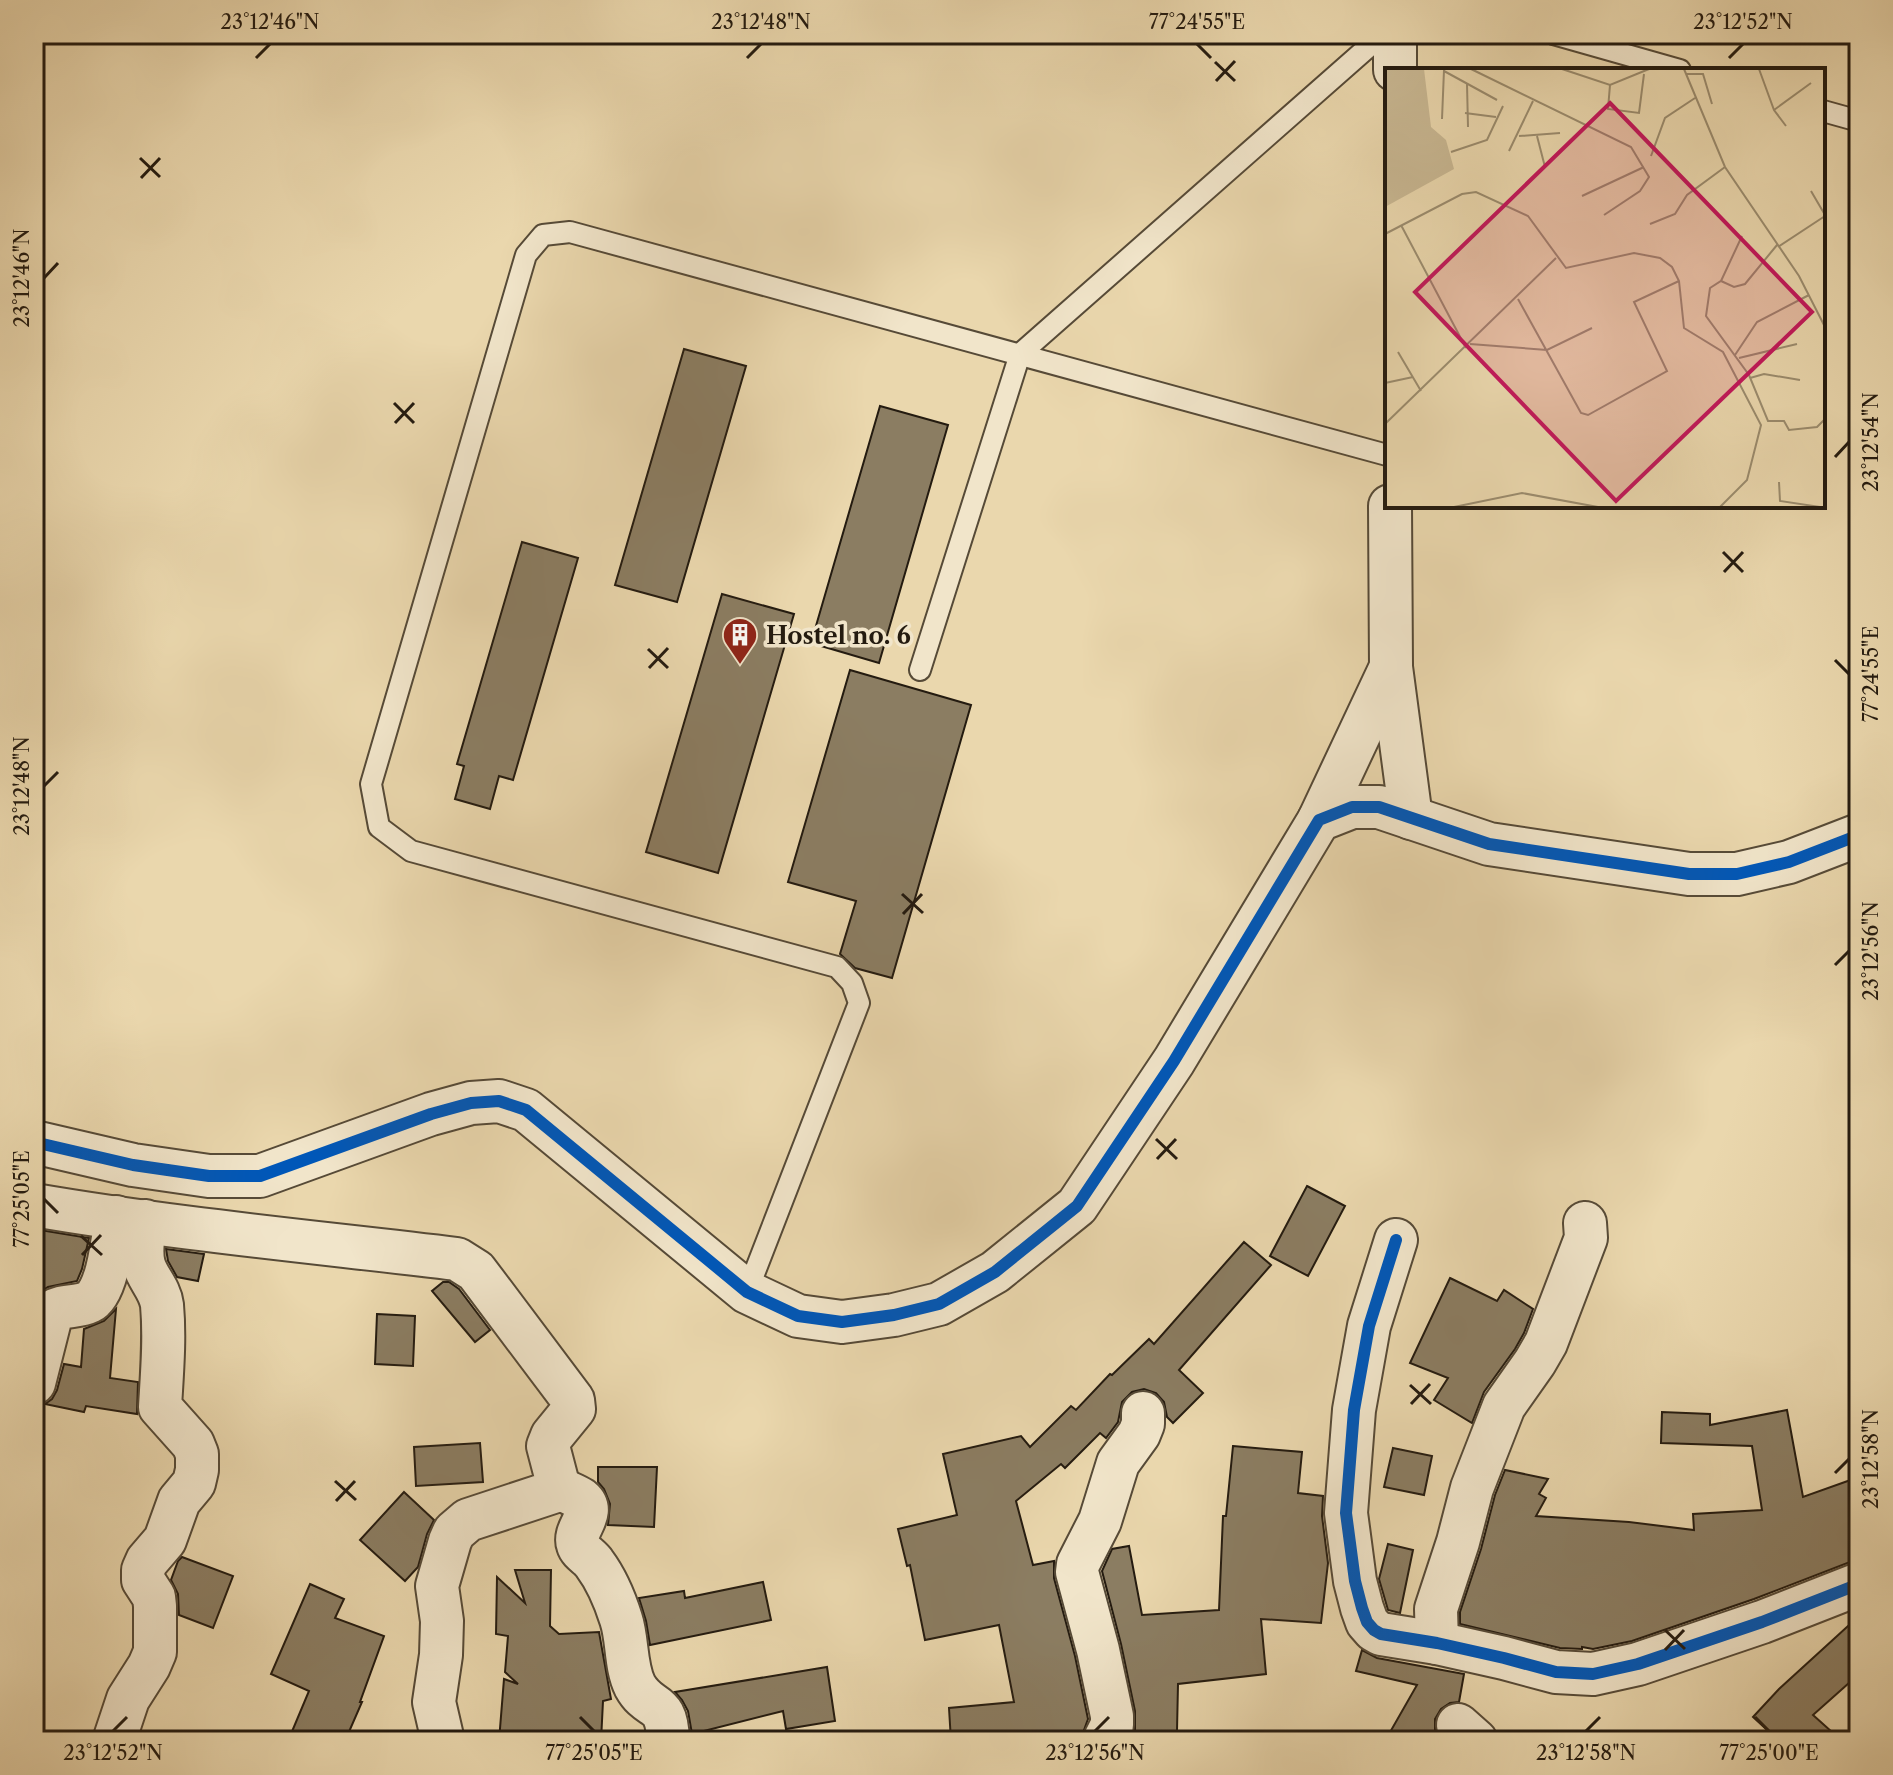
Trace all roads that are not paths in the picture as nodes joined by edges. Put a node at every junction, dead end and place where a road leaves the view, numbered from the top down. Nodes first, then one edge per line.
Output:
1 (1383, 34) edge
2 (1395, 34) edge
3 (1553, 34) edge
4 (1395, 68) edge
5 (1673, 68) edge
6 (1825, 112) edge
7 (1859, 121) edge
8 (1020, 354) junction
9 (1385, 454) edge
10 (1390, 508) edge
11 (1391, 667) junction
12 (920, 670) dead end
13 (1411, 818) junction
14 (1319, 820) junction
15 (1859, 835) edge
16 (34, 1142) edge
17 (34, 1205) edge
18 (131, 1219) junction
19 (1585, 1223) dead end
20 (1396, 1240) dead end
21 (747, 1292) junction
22 (34, 1383) edge
23 (1143, 1413) dead end
24 (559, 1488) junction
25 (1859, 1584) edge
26 (1437, 1643) junction
27 (114, 1741) edge
28 (443, 1741) edge
29 (668, 1741) edge
30 (1104, 1741) edge

1 - 8 lane
2 - 4 street
3 - 5 lane
6 - 7 lane
8 - 9 lane
8 - 12 lane
8 - 21 lane
10 - 11 street
11 - 13 street
11 - 14 street
13 - 14 street
13 - 15 street
14 - 21 street
16 - 21 street
17 - 18 street
18 - 22 street
18 - 24 street
18 - 27 street
19 - 26 street
20 - 26 street
23 - 30 street
24 - 28 street
24 - 29 street
25 - 26 street

